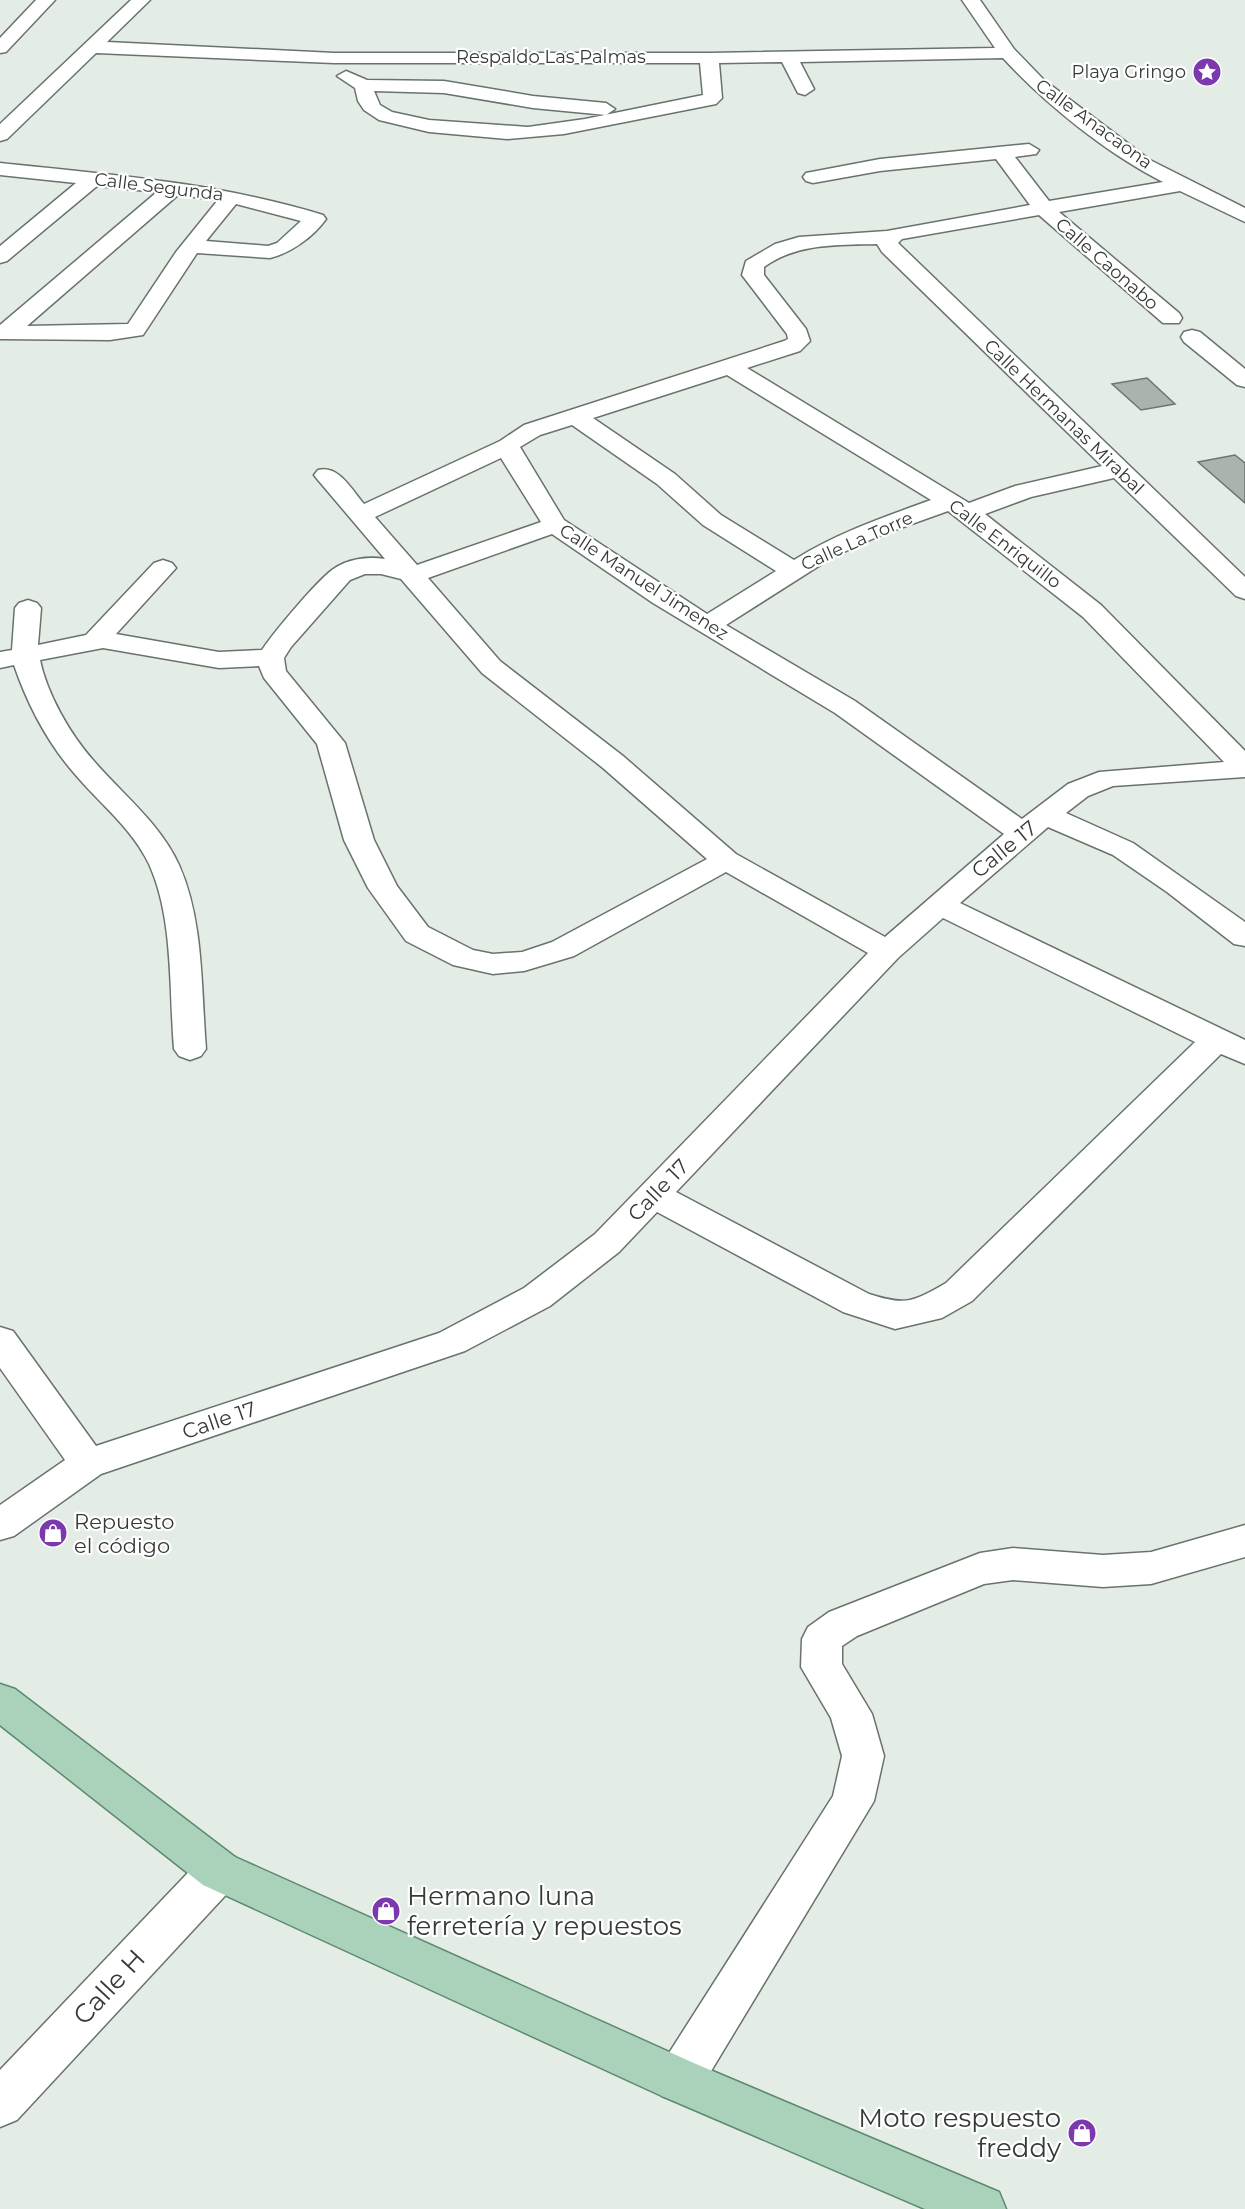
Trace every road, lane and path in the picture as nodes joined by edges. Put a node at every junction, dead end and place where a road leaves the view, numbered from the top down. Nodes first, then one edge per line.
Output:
1 (46, 0) edge
2 (141, 0) edge
3 (971, 0) edge
4 (93, 47) junction
5 (0, 48) edge
6 (1008, 53) junction
7 (709, 57) junction
8 (788, 57) junction
9 (334, 58) junction
10 (364, 85) junction
11 (805, 89) dead end
12 (643, 112) junction
13 (0, 135) edge
14 (1029, 150) dead end
15 (1003, 154) junction
16 (0, 168) edge
17 (813, 177) dead end
18 (93, 179) junction
19 (1185, 183) junction
20 (175, 187) junction
21 (232, 196) junction
22 (1044, 209) junction
23 (1245, 216) edge
24 (888, 239) junction
25 (191, 246) junction
26 (0, 257) edge
27 (1171, 318) dead end
28 (3, 332) edge
29 (1192, 337) dead end
30 (730, 367) junction
31 (1245, 380) edge
32 (575, 416) junction
33 (508, 446) junction
34 (1118, 470) junction
35 (326, 475) dead end
36 (958, 507) junction
37 (361, 514) junction
38 (555, 525) junction
39 (163, 568) dead end
40 (792, 570) junction
41 (414, 574) junction
42 (1245, 591) edge
43 (28, 608) dead end
44 (706, 625) junction
45 (95, 641) junction
46 (13, 658) edge
47 (271, 658) junction
48 (1245, 768) edge
49 (1034, 824) junction
50 (726, 860) junction
51 (938, 904) junction
52 (1245, 937) edge
53 (887, 951) junction
54 (1231, 1046) edge
55 (190, 1049) dead end
56 (654, 1195) junction
57 (0, 1340) edge
58 (88, 1464) junction
59 (0, 1525) edge
60 (1245, 1540) edge
61 (0, 1701) edge
62 (219, 1871) junction
63 (679, 2080) junction
64 (0, 2104) edge
65 (981, 2209) edge

1 - 5 street
2 - 4 street
3 - 6 street, Calle Anacaona
4 - 9 street, Respaldo Las Palmas
4 - 13 street
6 - 8 street, Respaldo Las Palmas
6 - 19 street, Calle Anacaona
7 - 8 street, Respaldo Las Palmas
7 - 9 street, Respaldo Las Palmas
7 - 12 street
8 - 11 street
9 - 10 street
10 - 12 street
10 - 12 street
14 - 15 street
15 - 17 street
15 - 22 street, Calle Caonabo
16 - 18 street, Calle Segunda
18 - 20 street, Calle Segunda
18 - 26 street
19 - 22 street
19 - 23 street, Calle Anacaona
20 - 21 street, Calle Segunda
20 - 28 street
21 - 25 street
21 - 25 street, Calle Segunda
22 - 24 street
22 - 27 street, Calle Caonabo
24 - 30 street
24 - 34 street, Calle Hermanas Mirabal
25 - 28 street
29 - 31 street
30 - 32 street
30 - 36 street, Calle Enriquillo
32 - 33 street
32 - 40 street
33 - 37 street
33 - 38 street, Calle Manuel Jimenez
34 - 36 street, Calle La Torre
34 - 42 street, Calle Hermanas Mirabal
35 - 37 street
36 - 40 street, Calle La Torre
36 - 48 street, Calle Enriquillo
37 - 41 street
38 - 41 street
38 - 44 street, Calle Manuel Jimenez
39 - 45 street
40 - 44 street, Calle La Torre
41 - 47 street
41 - 50 street
43 - 46 street
44 - 49 street, Calle Manuel Jimenez
45 - 46 street
45 - 47 street
46 - 55 street
47 - 50 street
48 - 49 street, Calle 17
49 - 51 street, Calle 17
49 - 52 street, Calle Manuel Jimenez
50 - 53 street
51 - 53 street, Calle 17
51 - 54 street
53 - 56 street, Calle 17
54 - 56 street
56 - 58 street, Calle 17
57 - 58 street
58 - 59 street, Calle 17
60 - 63 street
61 - 62 main road
62 - 63 main road
62 - 64 street, Calle H
63 - 65 main road

